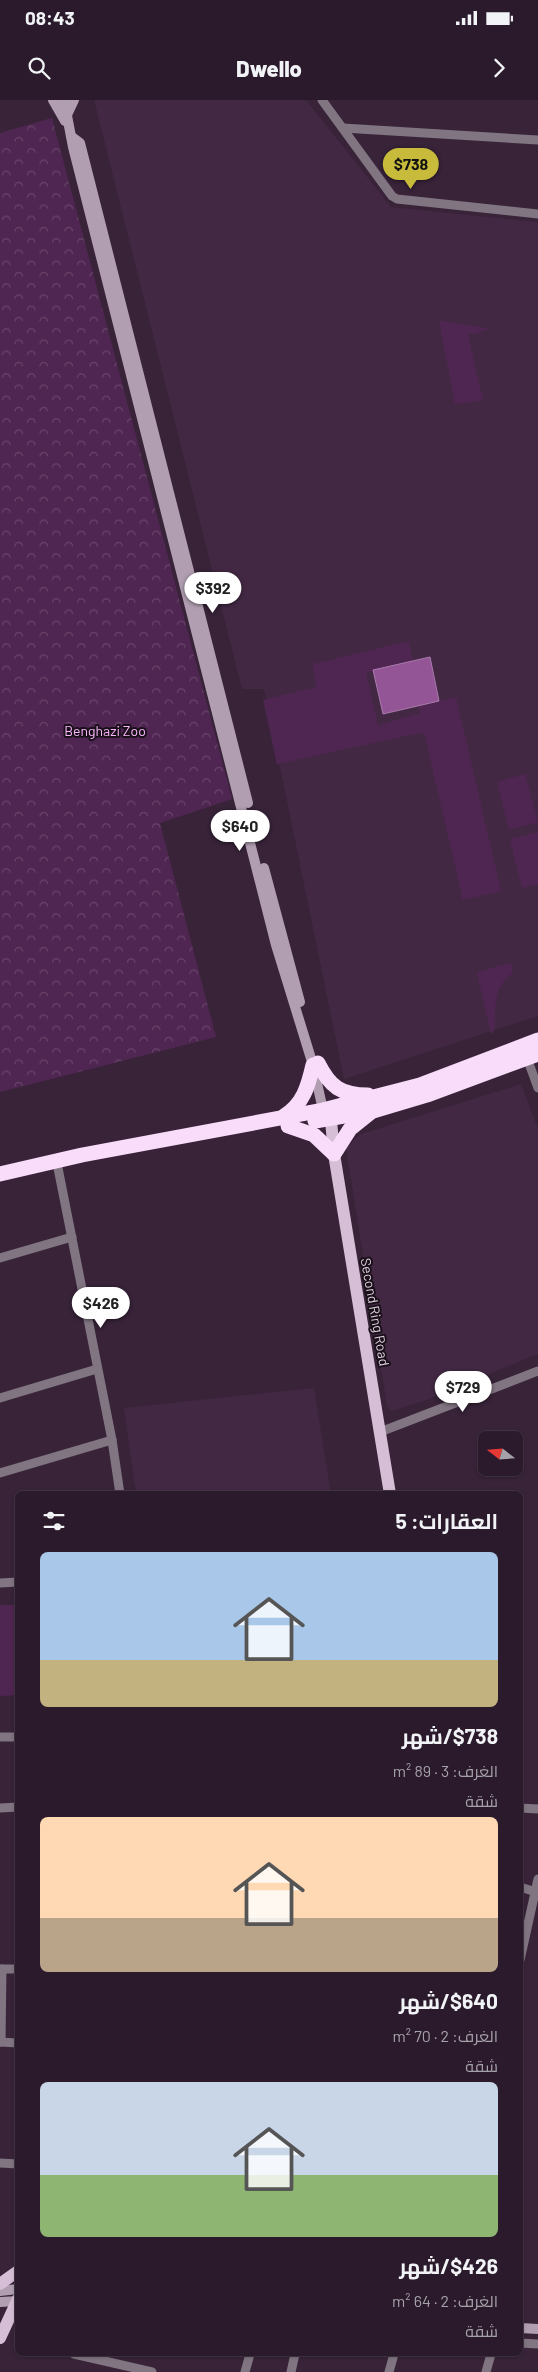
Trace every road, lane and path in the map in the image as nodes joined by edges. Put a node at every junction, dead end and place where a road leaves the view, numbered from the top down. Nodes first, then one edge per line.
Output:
1 (53, 100) edge
2 (64, 100) edge
3 (74, 100) edge
4 (322, 100) edge
5 (67, 115) junction
6 (343, 128) junction
7 (71, 133) junction
8 (538, 140) edge
9 (538, 214) edge
10 (538, 1040) edge
11 (533, 1056) edge
12 (315, 1064) junction
13 (536, 1075) edge
14 (538, 1088) edge
15 (384, 1094) junction
16 (374, 1111) junction
17 (328, 1114) junction
18 (284, 1122) junction
19 (334, 1154) junction
20 (58, 1168) junction
21 (0, 1174) edge
22 (0, 1182) edge
23 (72, 1237) junction
24 (0, 1258) edge
25 (97, 1369) junction
26 (538, 1372) edge
27 (0, 1398) edge
28 (380, 1432) junction
29 (112, 1440) junction
30 (0, 1473) edge
31 (120, 1491) edge
32 (390, 1491) edge
33 (15, 1582) edge
34 (0, 1583) edge
35 (0, 1737) edge
36 (15, 1737) edge
37 (15, 1807) edge
38 (0, 1808) edge
39 (523, 1808) edge
40 (538, 1809) edge
41 (538, 1879) edge
42 (523, 1888) edge
43 (536, 1892) junction
44 (523, 1945) edge
45 (1, 1969) edge
46 (15, 1969) edge
47 (0, 2042) edge
48 (15, 2043) edge
49 (0, 2163) edge
50 (15, 2164) edge
51 (15, 2273) edge
52 (0, 2284) edge
53 (0, 2291) edge
54 (15, 2297) edge
55 (15, 2298) edge
56 (0, 2302) edge
57 (15, 2303) edge
58 (523, 2328) edge
59 (538, 2329) edge
60 (0, 2338) edge
61 (523, 2343) edge
62 (538, 2344) edge
63 (83, 2356) edge
64 (249, 2356) edge
65 (295, 2356) edge
66 (393, 2356) edge
67 (490, 2356) edge
68 (152, 2372) edge
69 (245, 2372) edge
70 (291, 2372) edge
71 (389, 2372) edge
72 (486, 2372) edge

1 - 7 main road
2 - 5 main road
3 - 5 main road
4 - 6 street
5 - 7 main road
6 - 8 street
6 - 9 street
7 - 12 main road
10 - 15 highway
11 - 13 street
11 - 16 highway
12 - 15 highway
12 - 17 main road
12 - 18 highway
13 - 14 street
15 - 17 highway
16 - 17 highway
16 - 19 highway
17 - 18 highway
17 - 19 main road, Second Ring Road
18 - 19 highway
18 - 20 highway
18 - 21 highway
19 - 28 main road, Second Ring Road
20 - 22 highway
20 - 23 street
23 - 24 street
23 - 25 street
25 - 27 street
25 - 29 street
26 - 28 street
28 - 32 main road, Second Ring Road
29 - 30 street
29 - 31 street
33 - 34 street
35 - 36 street
37 - 38 street
39 - 40 street
41 - 43 street
42 - 43 street
43 - 44 street
45 - 46 street
45 - 47 street
47 - 48 street
49 - 50 street
51 - 52 main road
53 - 54 main road
55 - 56 main road
57 - 60 main road
58 - 59 main road
61 - 62 street
63 - 68 street
64 - 69 street
65 - 70 street
66 - 71 street
67 - 72 street

